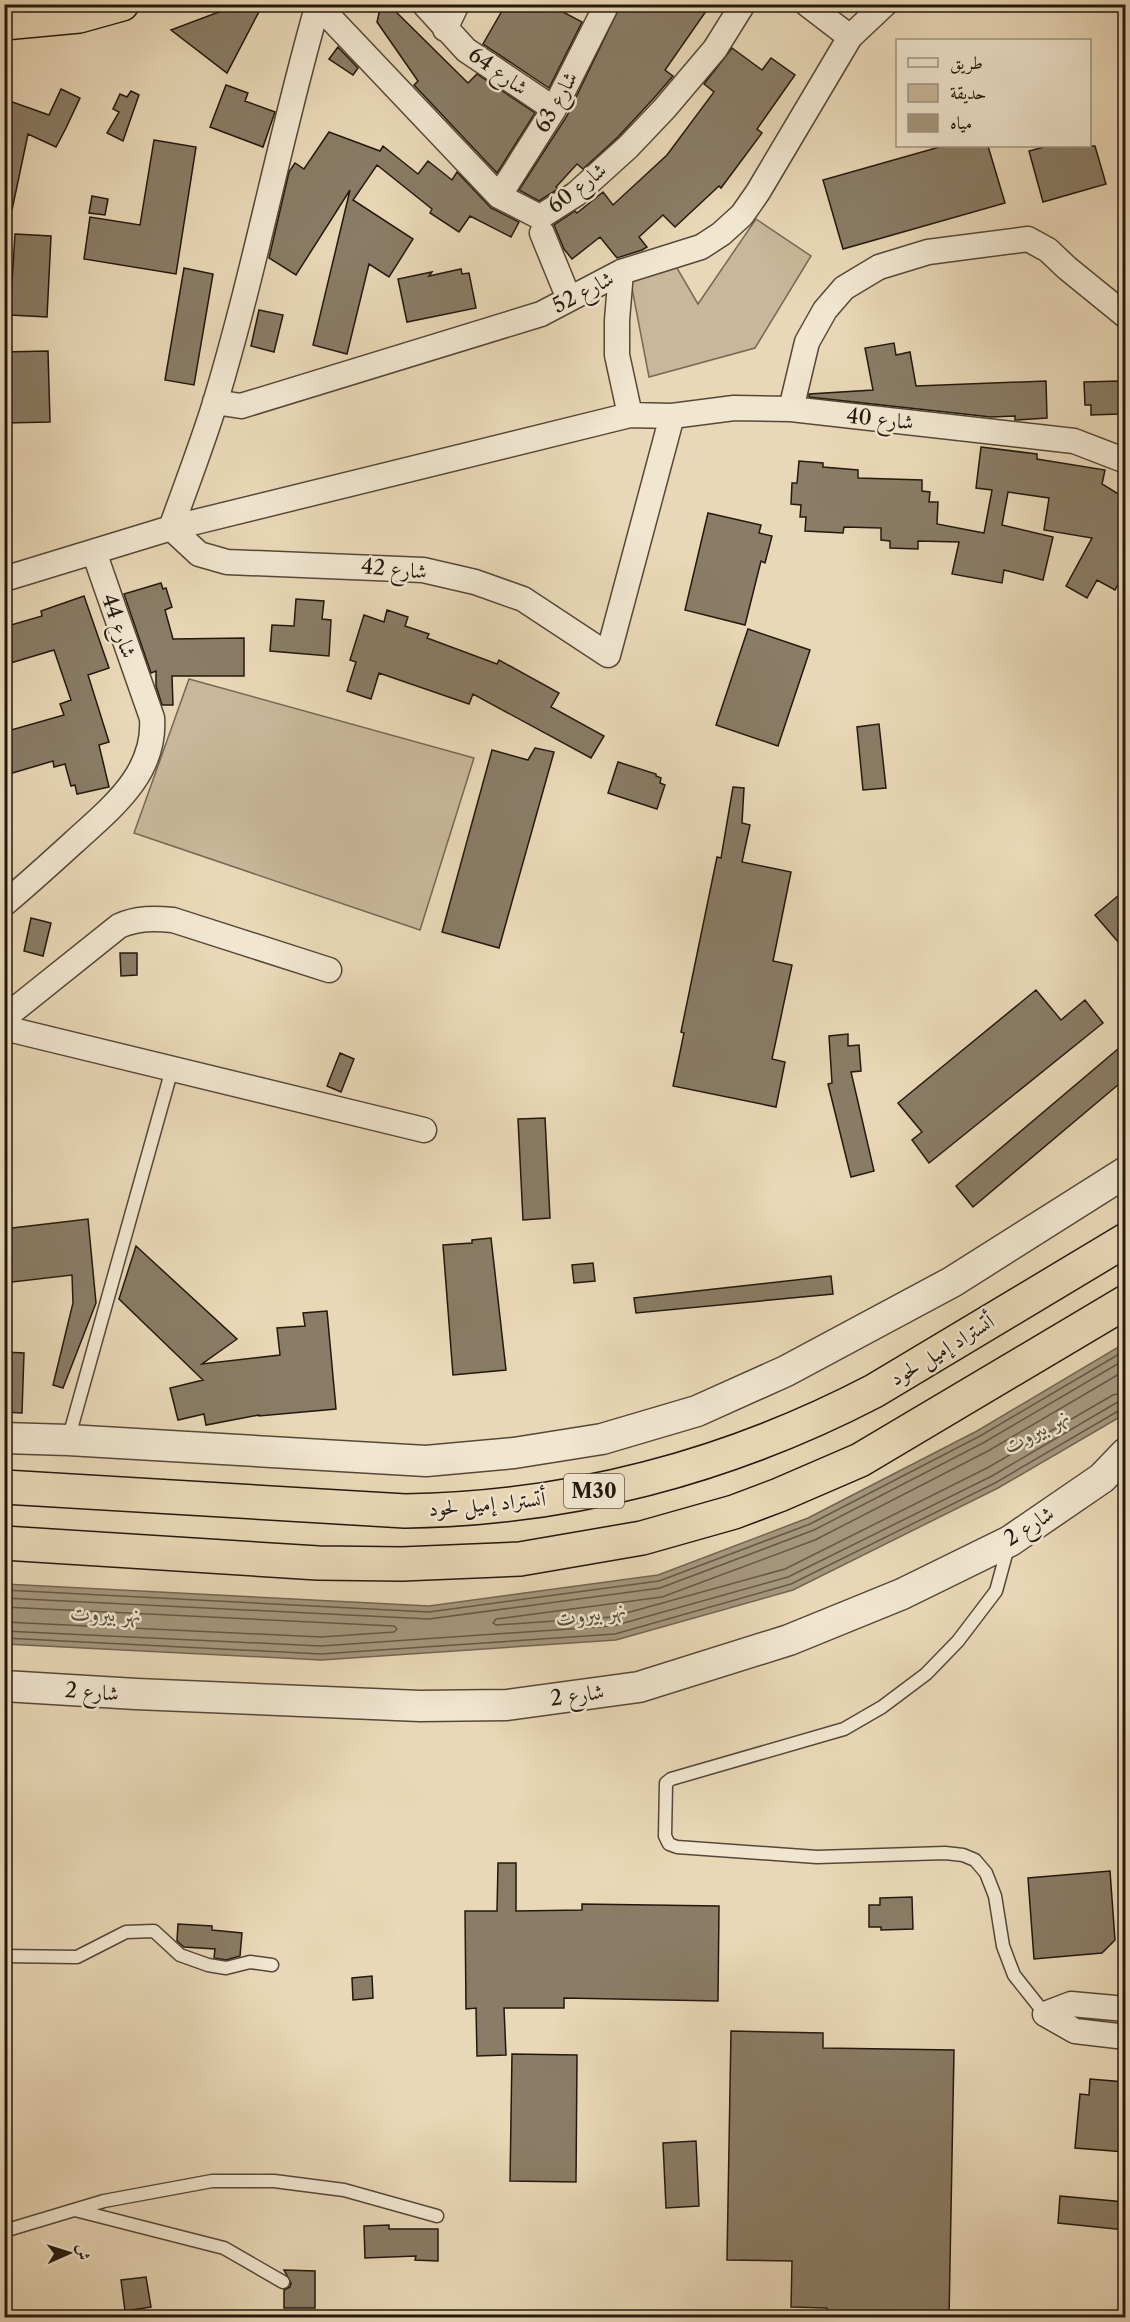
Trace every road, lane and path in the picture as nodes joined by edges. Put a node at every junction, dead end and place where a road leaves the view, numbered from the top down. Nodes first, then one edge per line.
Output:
1 (37, 4) edge
2 (122, 4) edge
3 (424, 4) edge
4 (457, 4) edge
5 (607, 4) edge
6 (743, 4) edge
7 (807, 4) edge
8 (885, 4) edge
9 (318, 5) edge
10 (4, 20) edge
11 (445, 29) junction
12 (850, 37) junction
13 (554, 109) junction
14 (499, 196) junction
15 (542, 233) dead end
16 (621, 272) junction
17 (568, 299) junction
18 (1125, 316) edge
19 (215, 402) junction
20 (791, 409) junction
21 (630, 415) junction
22 (672, 416) junction
23 (1125, 460) edge
24 (171, 528) junction
25 (94, 552) junction
26 (4, 579) edge
27 (4, 904) edge
28 (328, 970) dead end
29 (4, 1018) edge
30 (4, 1028) edge
31 (172, 1068) junction
32 (424, 1130) dead end
33 (1125, 1173) edge
34 (1125, 1240) edge
35 (1125, 1302) edge
36 (4, 1438) edge
37 (68, 1440) junction
38 (1125, 1453) edge
39 (1114, 1475) edge
40 (4, 1487) edge
41 (1010, 1541) junction
42 (4, 1543) edge
43 (4, 1686) edge
44 (4, 1956) edge
45 (272, 1965) dead end
46 (1125, 2009) edge
47 (1046, 2014) junction
48 (1125, 2037) edge
49 (74, 2209) junction
50 (437, 2216) dead end
51 (4, 2231) edge
52 (283, 2282) dead end

1 - 10 highway
2 - 10 highway
3 - 11 street, شارع 64
4 - 11 street
5 - 13 street, شارع 63
6 - 14 street, شارع 60
7 - 12 street
8 - 12 street, شارع 52
9 - 14 street, شارع 60
9 - 19 street
11 - 13 street, شارع 64
12 - 16 street, شارع 52
13 - 14 street, شارع 63
15 - 17 street
16 - 17 street, شارع 52
16 - 21 street
17 - 19 street, شارع 52
18 - 20 street
19 - 24 street
20 - 22 street, شارع 40
20 - 23 street, شارع 40
21 - 22 street, شارع 40
21 - 24 street, شارع 40
22 - 24 street, شارع 42
24 - 25 street, شارع 40
25 - 26 street, شارع 40
25 - 27 street, شارع 44
28 - 29 street
30 - 31 street
31 - 32 street
31 - 37 lane
33 - 37 street
34 - 40 highway, أتستراد إميل لحود / M30
35 - 42 highway
36 - 37 street
38 - 39 street, شارع 2
39 - 41 street, شارع 2
41 - 43 street, شارع 2
41 - 47 lane
44 - 45 lane
46 - 47 street
47 - 48 street
49 - 50 lane
49 - 51 lane
49 - 52 lane

